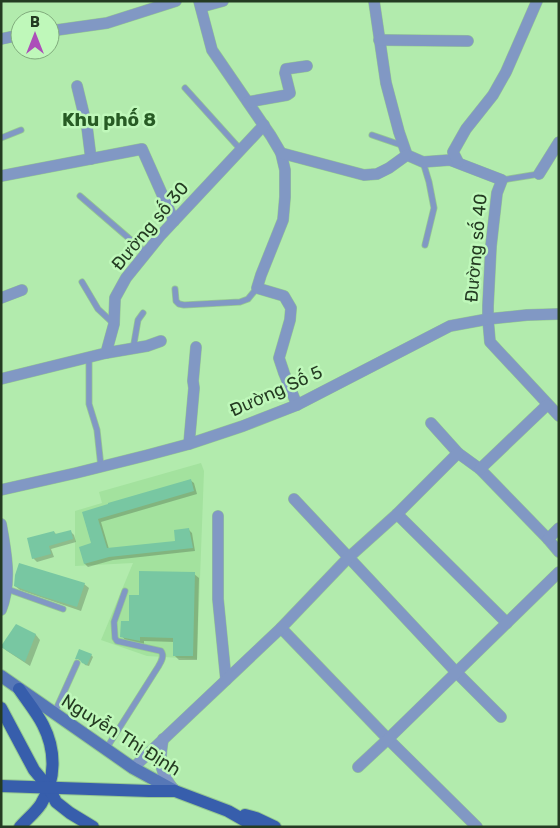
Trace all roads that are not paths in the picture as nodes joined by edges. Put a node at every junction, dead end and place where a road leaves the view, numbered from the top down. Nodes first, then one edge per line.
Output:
1 (176, 1) edge
2 (223, 1) edge
3 (374, 1) edge
4 (537, 1) edge
5 (200, 4) edge
6 (60, 30) edge
7 (379, 40) junction
8 (468, 41) dead end
9 (308, 66) dead end
10 (77, 86) dead end
11 (185, 88) dead end
12 (248, 102) junction
13 (264, 125) junction
14 (22, 130) dead end
15 (372, 135) dead end
16 (1, 138) edge
17 (559, 142) edge
18 (242, 150) junction
19 (405, 151) junction
20 (280, 153) junction
21 (91, 159) junction
22 (422, 162) junction
23 (458, 162) junction
24 (539, 174) joint
25 (1, 176) edge
26 (502, 180) junction
27 (80, 196) dead end
28 (174, 221) junction
29 (425, 245) dead end
30 (146, 253) junction
31 (82, 282) dead end
32 (257, 288) junction
33 (174, 289) dead end
34 (22, 290) dead end
35 (1, 298) edge
36 (143, 313) dead end
37 (559, 314) edge
38 (488, 319) junction
39 (114, 324) junction
40 (161, 341) dead end
41 (196, 347) dead end
42 (133, 349) junction
43 (106, 353) junction
44 (89, 358) junction
45 (1, 379) edge
46 (297, 405) junction
47 (547, 405) junction
48 (559, 416) edge
49 (432, 423) dead end
50 (189, 444) junction
51 (458, 453) junction
52 (100, 467) junction
53 (480, 469) junction
54 (1, 490) edge
55 (294, 499) dead end
56 (397, 514) junction
57 (218, 516) dead end
58 (1, 524) edge
59 (559, 528) edge
60 (548, 539) junction
61 (559, 552) edge
62 (348, 558) junction
63 (559, 572) edge
64 (7, 589) junction
65 (125, 591) dead end
66 (63, 609) dead end
67 (1, 610) edge
68 (506, 623) junction
69 (281, 628) junction
70 (77, 663) dead end
71 (456, 672) junction
72 (1, 676) edge
73 (226, 680) junction
74 (19, 689) junction
75 (1, 708) edge
76 (54, 714) junction
77 (501, 717) dead end
78 (388, 739) junction
79 (163, 740) junction
80 (106, 748) junction
81 (358, 767) dead end
82 (133, 768) junction
83 (1, 786) edge
84 (49, 788) junction
85 (175, 791) junction
86 (228, 811) junction
87 (19, 826) edge
88 (93, 827) edge
89 (256, 827) edge
90 (275, 827) edge
91 (477, 827) edge

1 - 6 street
2 - 5 street
3 - 7 street
4 - 23 street
5 - 12 street
7 - 8 street
7 - 19 street
9 - 12 street
10 - 21 street
11 - 18 lane
12 - 13 street
13 - 18 street, Đường số 30
13 - 20 street
14 - 16 lane
15 - 19 lane
17 - 24 street
18 - 28 street, Đường số 30
19 - 20 street
19 - 22 street
20 - 32 street
21 - 25 street
21 - 28 street
22 - 23 street
22 - 29 lane
23 - 26 street
24 - 26 lane
26 - 38 street, Đường số 40
27 - 30 lane
28 - 30 street, Đường số 30
30 - 39 street, Đường số 30
31 - 39 lane
32 - 33 lane
32 - 46 street
34 - 35 street
36 - 42 lane
37 - 38 street, Đường Số 5
38 - 46 street, Đường Số 5
38 - 47 street, Đường số 40
39 - 43 street, Đường số 30
40 - 42 street
41 - 50 street
42 - 43 street
43 - 44 street
44 - 45 street
44 - 52 lane
46 - 50 street, Đường Số 5
47 - 48 street, Đường số 40
47 - 53 street
49 - 51 street
50 - 52 street, Đường Số 5
51 - 53 street
51 - 56 street
52 - 54 street, Đường Số 5
53 - 60 street
55 - 62 street
56 - 62 street
56 - 68 street
57 - 73 street
58 - 64 street
59 - 60 street
60 - 61 street
62 - 69 street
62 - 71 street
63 - 68 street
64 - 66 lane
64 - 67 street
65 - 80 lane
68 - 71 street
69 - 73 street
69 - 78 street
70 - 76 lane
71 - 77 street
71 - 78 street
72 - 74 main road, Nguyễn Thị Định
73 - 79 street
74 - 76 main road, Nguyễn Thị Định
74 - 84 main road
75 - 84 main road
76 - 80 main road, Nguyễn Thị Định
78 - 81 street
78 - 91 street
79 - 82 street
79 - 85 street
80 - 82 main road, Nguyễn Thị Định
82 - 85 main road, Nguyễn Thị Định
83 - 84 main road
84 - 85 main road
84 - 87 main road
84 - 88 main road
85 - 86 main road, Nguyễn Thị Định
86 - 89 main road, Nguyễn Thị Định
86 - 90 main road, Nguyễn Thị Định

